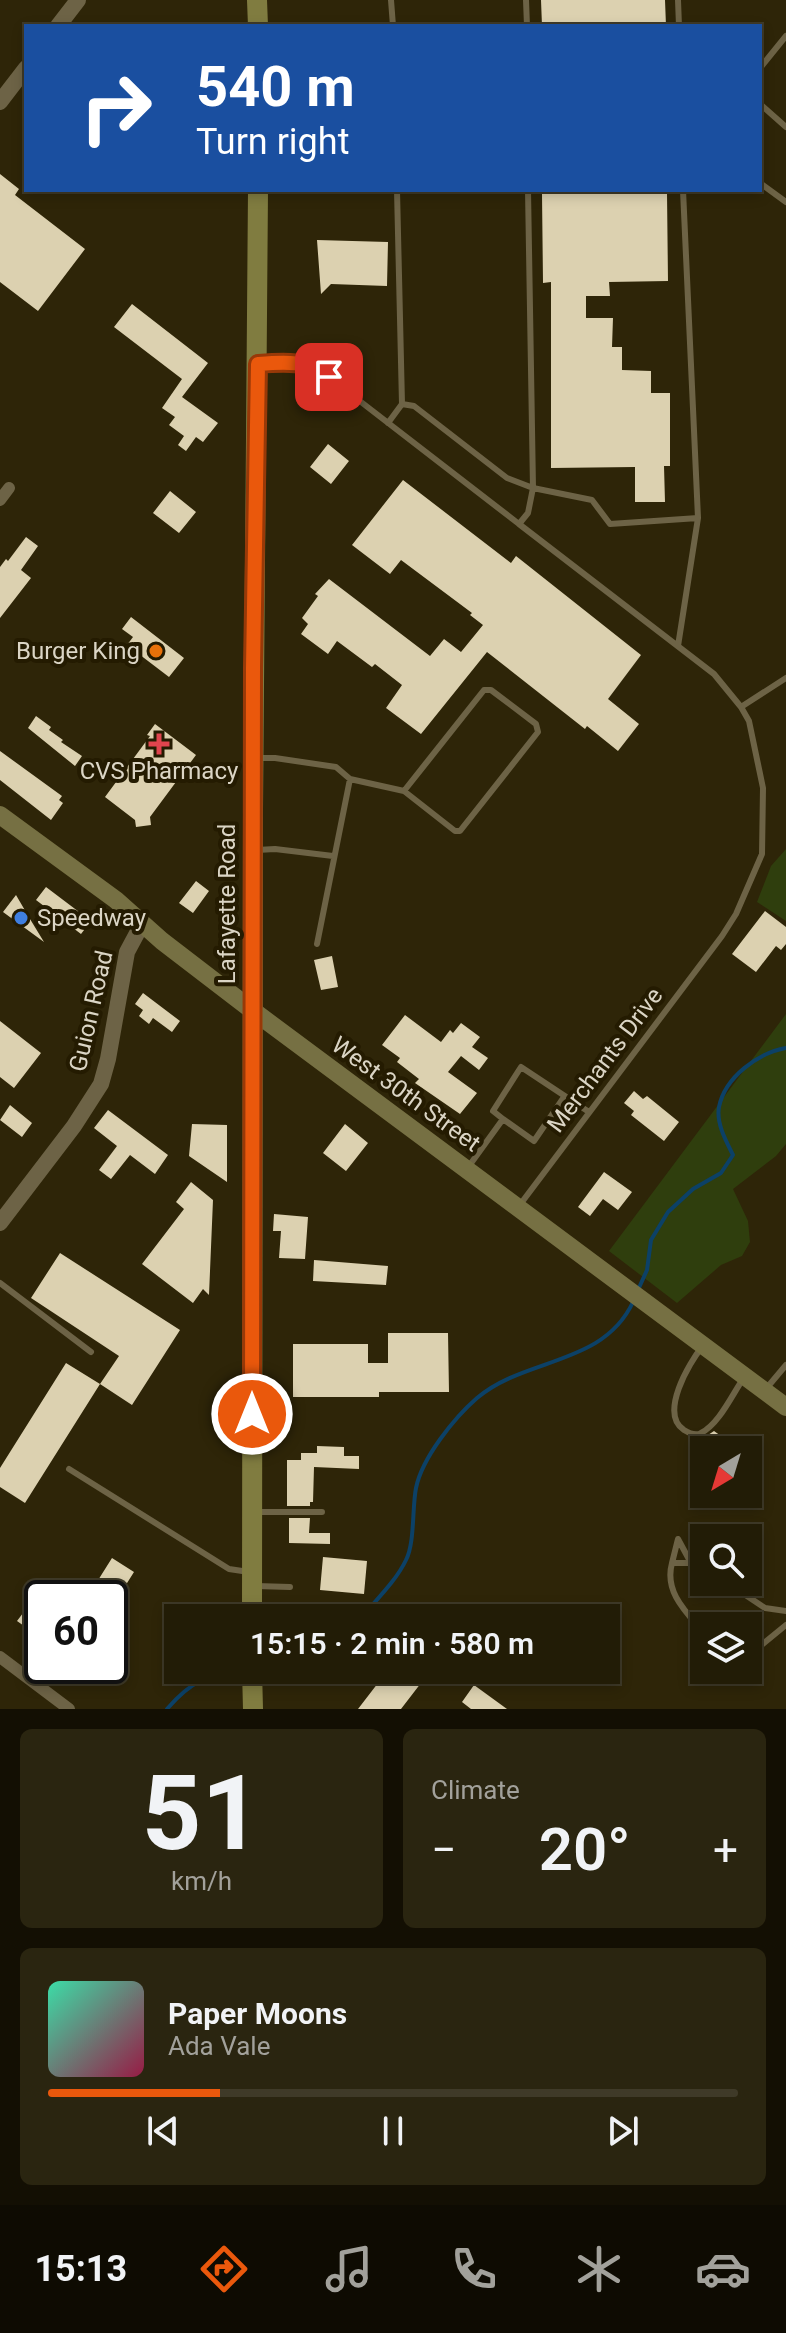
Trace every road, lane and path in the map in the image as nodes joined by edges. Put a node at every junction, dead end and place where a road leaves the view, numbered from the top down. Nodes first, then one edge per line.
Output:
1 (78, 0) edge
2 (257, 0) edge
3 (391, 0) edge
4 (526, 0) edge
5 (678, 0) edge
6 (60, 24) edge
7 (258, 24) edge
8 (393, 24) edge
9 (527, 24) edge
10 (679, 24) edge
11 (786, 36) edge
12 (762, 66) edge
13 (24, 71) edge
14 (0, 102) edge
15 (762, 106) edge
16 (786, 127) edge
17 (762, 184) edge
18 (258, 192) edge
19 (397, 192) edge
20 (528, 192) edge
21 (683, 192) edge
22 (786, 202) edge
23 (258, 364) junction
24 (402, 404) junction
25 (388, 423) junction
26 (9, 488) dead end
27 (533, 488) junction
28 (0, 500) edge
29 (698, 518) junction
30 (519, 524) junction
31 (678, 646) junction
32 (786, 678) edge
33 (741, 707) junction
34 (253, 758) junction
35 (350, 779) junction
36 (404, 791) junction
37 (0, 815) edge
38 (253, 850) junction
39 (333, 856) junction
40 (142, 924) junction
41 (317, 944) dead end
42 (252, 1010) junction
43 (564, 1097) junction
44 (589, 1112) junction
45 (503, 1119) junction
46 (467, 1168) junction
47 (519, 1206) junction
48 (0, 1223) edge
49 (0, 1283) edge
50 (704, 1345) junction
51 (91, 1352) dead end
52 (786, 1365) edge
53 (745, 1376) junction
54 (764, 1390) junction
55 (786, 1407) edge
56 (69, 1469) dead end
57 (253, 1512) junction
58 (322, 1512) dead end
59 (690, 1561) edge
60 (672, 1563) junction
61 (690, 1563) edge
62 (253, 1579) junction
63 (290, 1587) dead end
64 (747, 1596) edge
65 (252, 1604) edge
66 (783, 1611) edge
67 (690, 1616) edge
68 (786, 1624) edge
69 (762, 1644) edge
70 (0, 1657) edge
71 (252, 1684) edge
72 (253, 1707) edge
73 (69, 1709) edge

1 - 6 street
2 - 7 main road
3 - 8 lane
4 - 9 lane
5 - 10 lane
11 - 12 lane
13 - 14 street
15 - 16 lane
17 - 22 lane
18 - 23 main road, Lafayette Road
19 - 24 lane
20 - 27 lane
21 - 29 lane
23 - 25 lane
23 - 34 main road, Lafayette Road
24 - 25 lane
24 - 27 lane
25 - 30 lane
26 - 28 street
27 - 29 lane
27 - 30 lane
29 - 31 lane
30 - 31 lane
31 - 33 lane
32 - 33 lane
33 - 44 lane, Merchants Drive
34 - 35 lane
34 - 38 main road, Lafayette Road
35 - 36 lane
35 - 39 lane
36 - 36 lane
37 - 40 main road, West 30th Street
38 - 39 lane
38 - 42 main road, Lafayette Road
39 - 41 lane
40 - 42 main road, West 30th Street
40 - 48 street, Guion Road
42 - 46 main road, West 30th Street
42 - 57 main road, Lafayette Road
43 - 44 lane
43 - 45 lane
43 - 45 lane
44 - 47 lane, Merchants Drive
45 - 46 lane
46 - 47 main road, West 30th Street
47 - 50 main road, West 30th Street
49 - 51 lane
50 - 53 main road, West 30th Street
50 - 53 lane
52 - 54 lane
53 - 54 main road, West 30th Street
54 - 55 main road, West 30th Street
56 - 62 lane
57 - 58 lane
57 - 62 main road, Lafayette Road
59 - 60 lane
60 - 61 lane
60 - 67 lane
62 - 63 lane
62 - 65 main road, Lafayette Road
64 - 66 lane
66 - 68 lane
68 - 69 lane
70 - 73 street
71 - 72 main road

